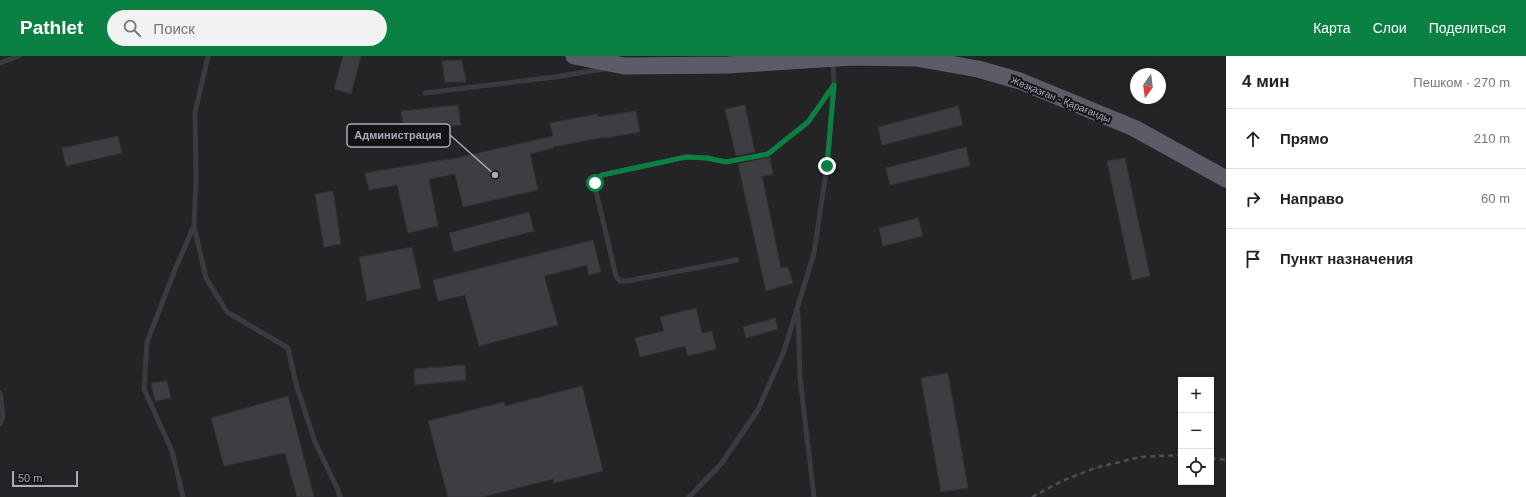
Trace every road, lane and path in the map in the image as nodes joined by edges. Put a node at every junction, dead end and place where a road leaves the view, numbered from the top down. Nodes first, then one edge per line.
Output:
1 (19, 56) edge
2 (208, 56) edge
3 (574, 56) edge
4 (832, 58) junction
5 (0, 63) edge
6 (620, 66) junction
7 (834, 85) junction
8 (425, 92) dead end
9 (1226, 179) edge
10 (194, 226) junction
11 (737, 260) dead end
12 (797, 308) junction
13 (0, 393) edge
14 (0, 424) edge
15 (183, 497) edge
16 (340, 497) edge
17 (689, 497) edge
18 (814, 497) edge

1 - 5 lane
2 - 10 lane
3 - 6 highway, Жезқазған - Қарағанды
4 - 6 highway, Жезқазған - Қарағанды
4 - 7 lane
4 - 9 highway, Жезқазған - Қарағанды
6 - 8 lane
7 - 11 lane
7 - 12 lane
10 - 15 lane
10 - 16 lane
12 - 17 lane
12 - 18 lane
13 - 14 lane

